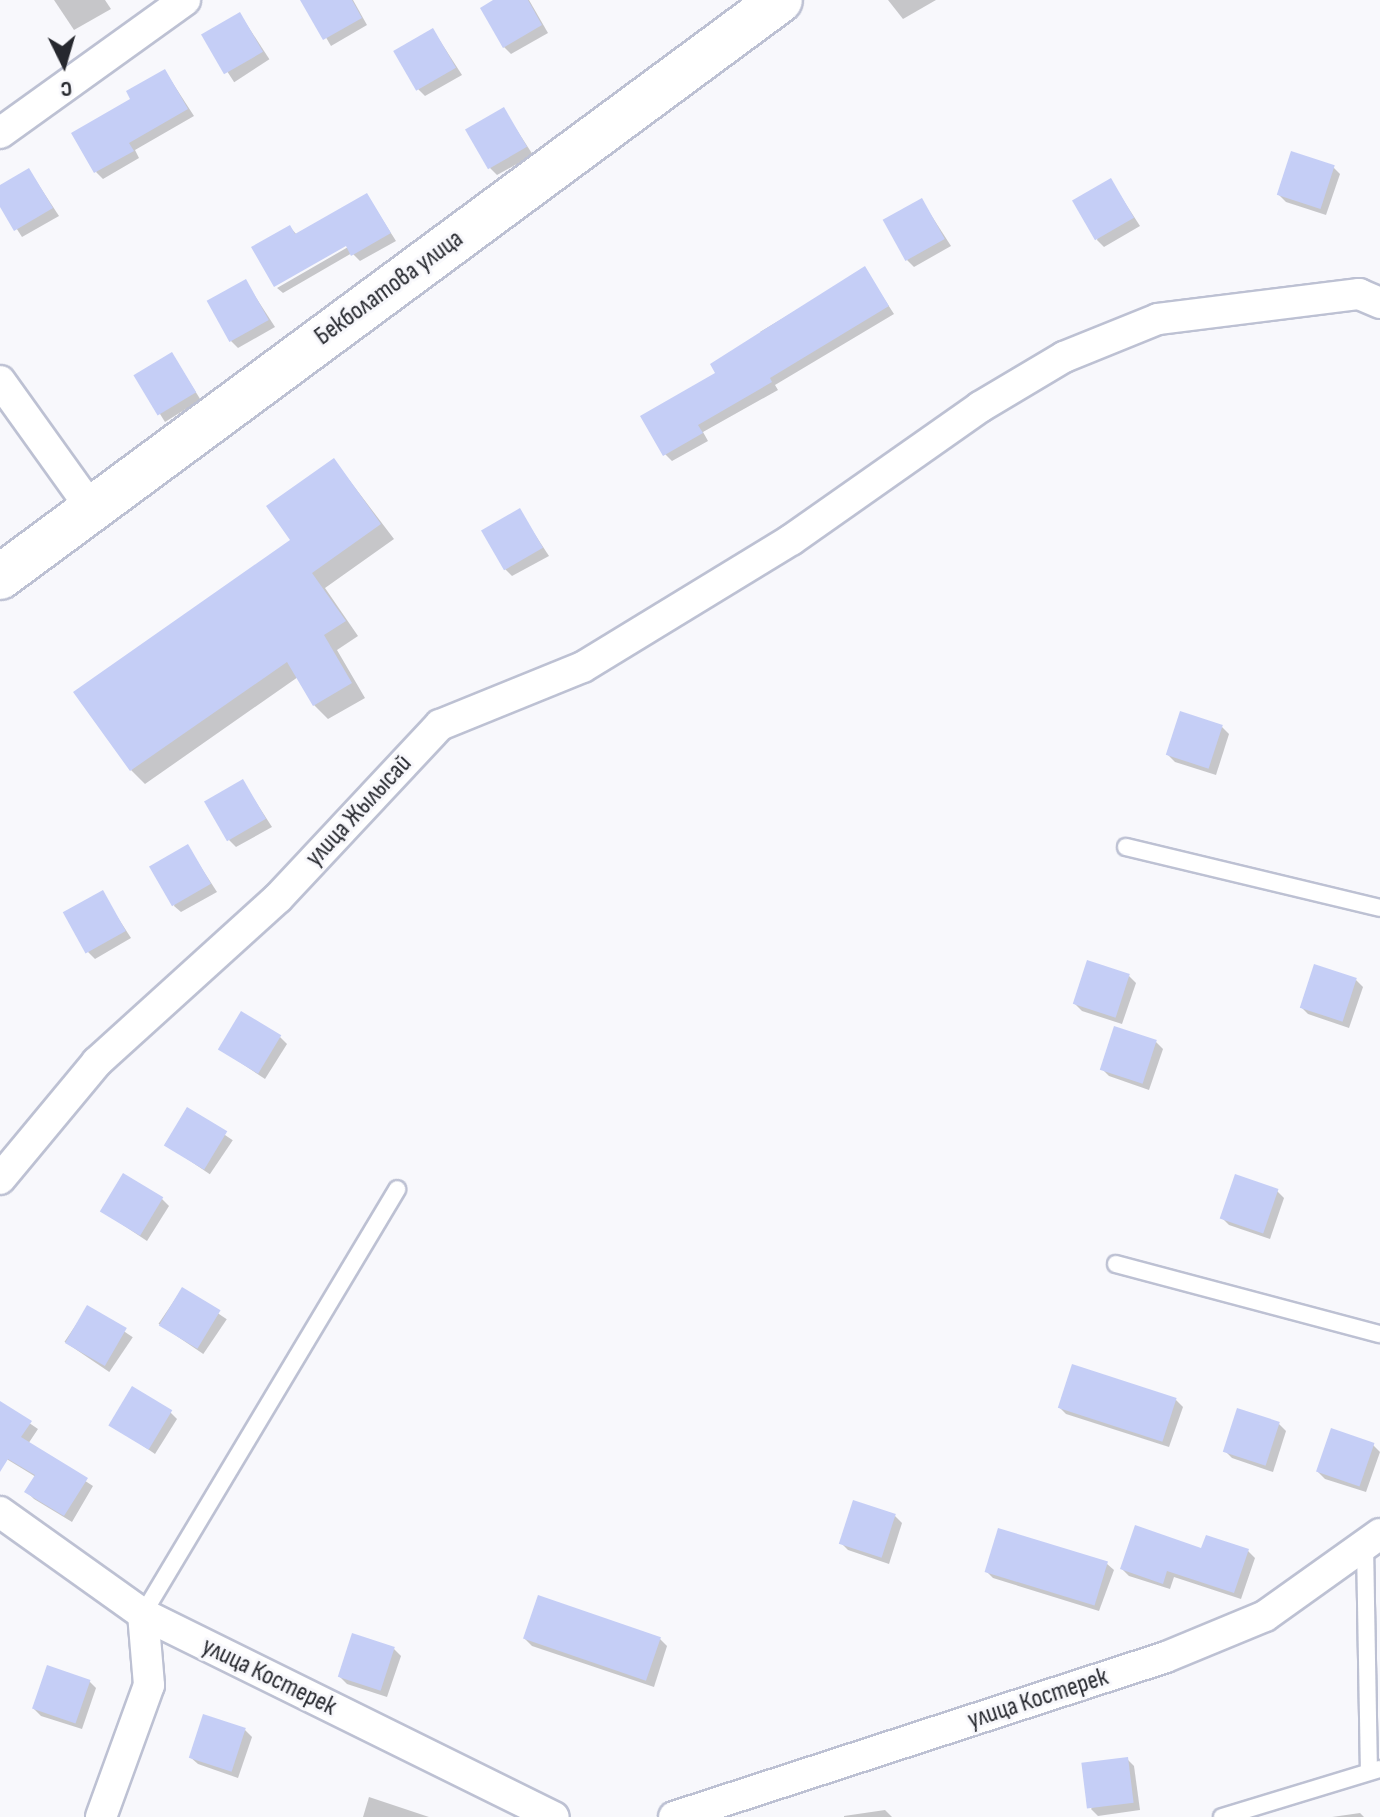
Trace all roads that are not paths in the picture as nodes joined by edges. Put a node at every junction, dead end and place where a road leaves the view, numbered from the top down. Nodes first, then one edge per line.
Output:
1 (185, 0) edge
2 (780, 0) edge
3 (0, 133) edge
4 (1380, 303) edge
5 (0, 381) edge
6 (91, 508) junction
7 (0, 577) edge
8 (1126, 847) dead end
9 (1380, 908) edge
10 (0, 1179) edge
11 (397, 1189) dead end
12 (1116, 1264) dead end
13 (1380, 1334) edge
14 (0, 1512) edge
15 (1373, 1540) edge
16 (143, 1614) junction
17 (1374, 1770) edge
18 (101, 1817) edge
19 (553, 1817) edge
20 (674, 1817) edge
21 (1222, 1817) edge

1 - 3 street
2 - 6 street, Бекболатова улица
4 - 10 street, улица Жылысай
5 - 6 street
6 - 7 street, Бекболатова улица
8 - 9 lane
11 - 16 lane
12 - 13 lane
14 - 16 street, улица Костерек
15 - 17 lane
15 - 20 street, улица Костерек
16 - 18 street
16 - 19 street, улица Костерек
17 - 21 lane

